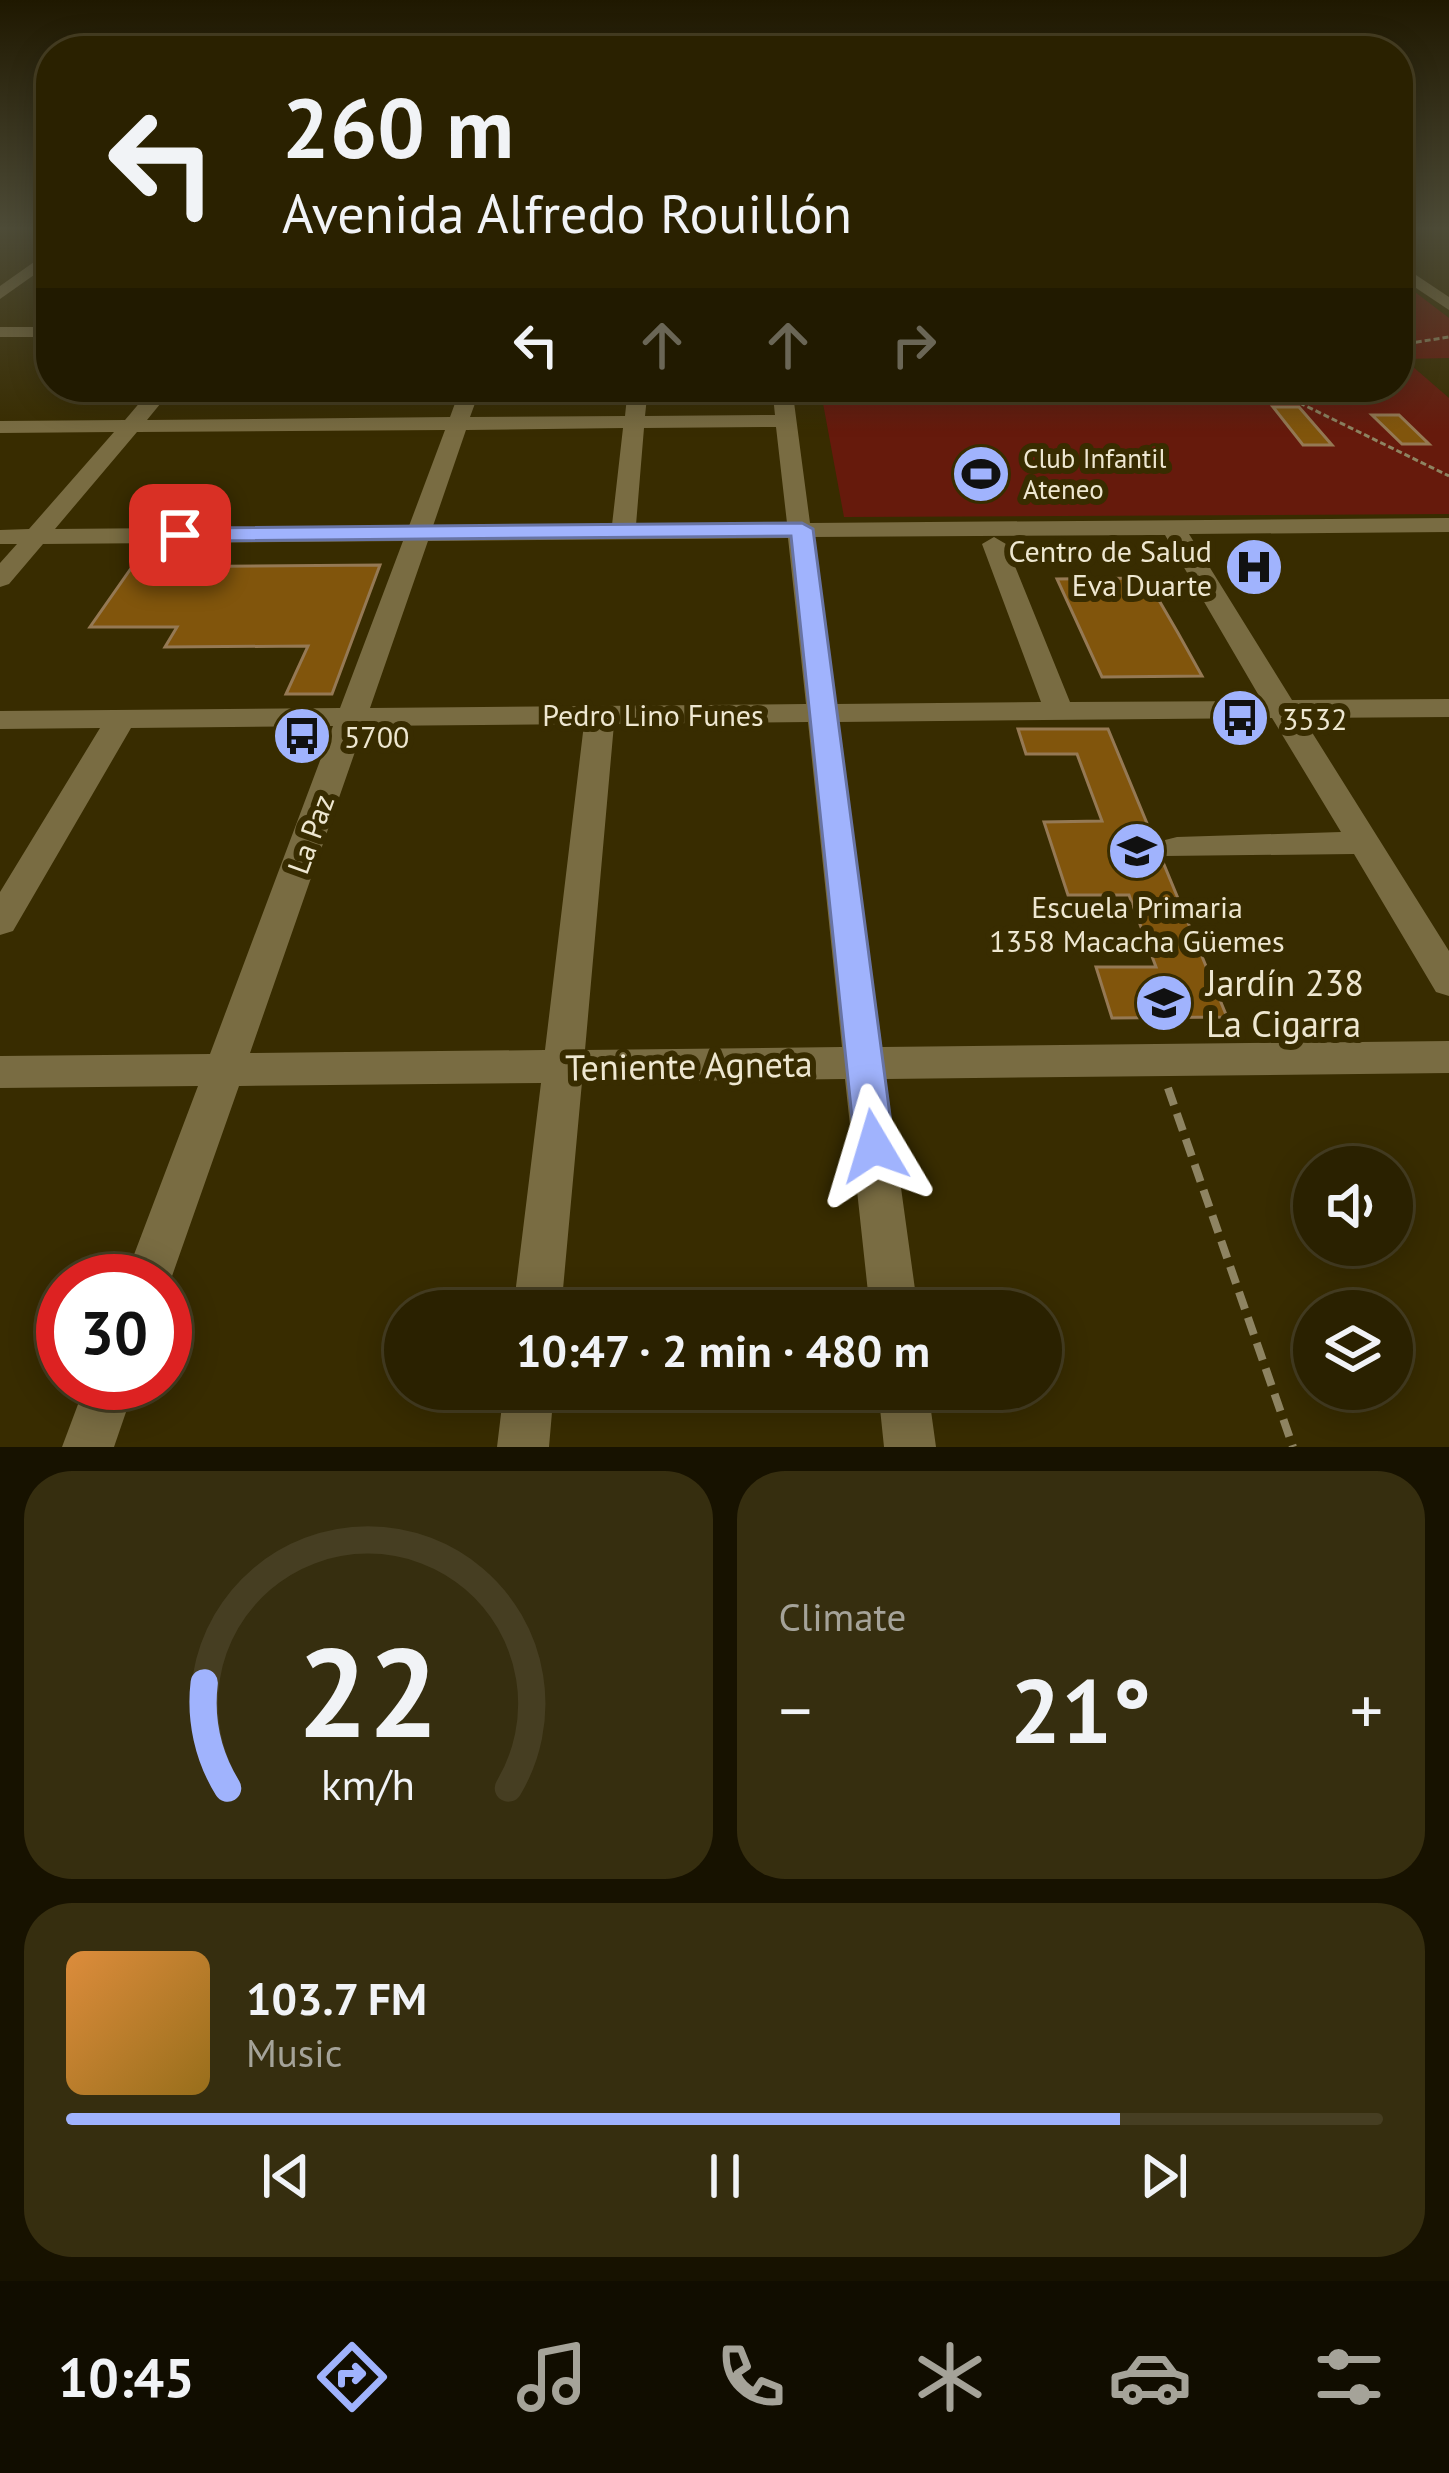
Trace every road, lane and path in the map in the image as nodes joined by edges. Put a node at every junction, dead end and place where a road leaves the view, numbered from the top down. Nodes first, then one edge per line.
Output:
1 (0, 332) edge
2 (36, 332) edge
3 (1449, 337) edge
4 (1413, 343) edge
5 (151, 402) edge
6 (466, 402) edge
7 (636, 402) edge
8 (784, 402) edge
9 (1298, 402) edge
10 (787, 421) junction
11 (634, 422) junction
12 (458, 424) junction
13 (131, 426) junction
14 (0, 428) edge
15 (1449, 476) edge
16 (1449, 525) edge
17 (622, 531) junction
18 (1176, 533) junction
19 (0, 537) edge
20 (803, 538) junction
21 (1449, 540) edge
22 (416, 541) junction
23 (994, 544) junction
24 (20, 547) edge
25 (0, 579) edge
26 (1449, 708) edge
27 (1281, 709) junction
28 (1059, 711) junction
29 (823, 713) junction
30 (600, 715) junction
31 (352, 717) junction
32 (121, 719) junction
33 (0, 720) edge
34 (1364, 843) junction
35 (1177, 848) dead end
36 (0, 922) edge
37 (1449, 982) edge
38 (1449, 1057) edge
39 (1159, 1060) junction
40 (864, 1063) junction
41 (563, 1066) junction
42 (224, 1070) junction
43 (0, 1072) edge
44 (158, 1254) edge
45 (539, 1290) edge
46 (891, 1290) edge
47 (101, 1410) edge
48 (527, 1410) edge
49 (906, 1410) edge
50 (88, 1447) edge
51 (523, 1447) edge
52 (910, 1447) edge
53 (1293, 1447) edge

1 - 2 street
3 - 4 path
5 - 13 street
6 - 12 street, La Paz
7 - 11 street
8 - 10 street
9 - 15 path
10 - 11 street
10 - 20 street
11 - 12 street
11 - 17 street
12 - 13 street
12 - 22 street, La Paz
13 - 14 street
13 - 24 street
16 - 18 street
17 - 20 street
17 - 22 street
18 - 20 street
18 - 21 street
18 - 23 street
18 - 27 street
19 - 24 street
20 - 22 street
20 - 23 street
20 - 29 street
22 - 24 street
22 - 31 street, La Paz
23 - 28 street
24 - 25 street
26 - 27 street, Pedro Lino Funes
27 - 28 street, Pedro Lino Funes
27 - 34 street
28 - 29 street, Pedro Lino Funes
29 - 30 street, Pedro Lino Funes
29 - 40 street
30 - 31 street, Pedro Lino Funes
30 - 41 street
31 - 32 street, Pedro Lino Funes
31 - 42 street, La Paz
32 - 33 street, Pedro Lino Funes
32 - 36 street
34 - 35 street
34 - 37 street
38 - 39 street, Teniente Agneta
39 - 40 street, Teniente Agneta
39 - 53 path
40 - 41 street, Teniente Agneta
40 - 46 street
41 - 42 street, Teniente Agneta
41 - 45 street
42 - 43 street, Teniente Agneta
42 - 44 street, La Paz
47 - 50 street
48 - 51 street
49 - 52 street

